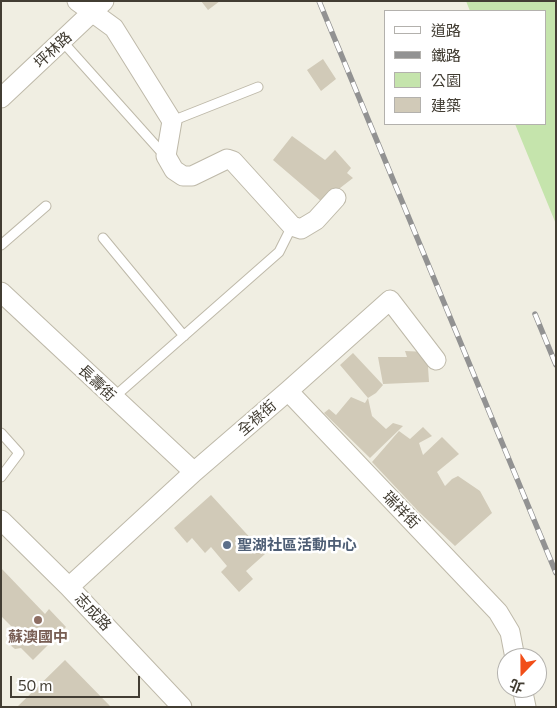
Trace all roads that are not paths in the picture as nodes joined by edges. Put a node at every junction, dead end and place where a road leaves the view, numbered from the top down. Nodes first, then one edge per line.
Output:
1 (77, 1) edge
2 (99, 6) edge
3 (62, 41) junction
4 (258, 87) dead end
5 (1, 98) edge
6 (172, 121) junction
7 (166, 156) junction
8 (336, 198) dead end
9 (46, 206) dead end
10 (292, 226) junction
11 (103, 238) dead end
12 (1, 245) edge
13 (1, 292) edge
14 (184, 336) junction
15 (436, 360) dead end
16 (288, 391) junction
17 (113, 398) junction
18 (1, 434) edge
19 (194, 472) junction
20 (1, 477) edge
21 (1, 520) edge
22 (70, 587) junction
23 (513, 648) edge
24 (182, 707) edge

1 - 2 street
2 - 3 street, 坪林路
2 - 6 street
3 - 5 street, 坪林路
3 - 7 lane
4 - 6 lane
6 - 7 street
7 - 10 street
8 - 10 street
9 - 12 lane
10 - 14 lane
11 - 14 lane
13 - 17 street, 長壽街
14 - 17 lane
15 - 16 street, 全祿街
16 - 19 street, 全祿街
16 - 23 street, 瑞祥街
17 - 19 street, 長壽街
18 - 20 lane
19 - 22 street, 全祿街
21 - 22 street, 志成路
22 - 24 street, 志成路

